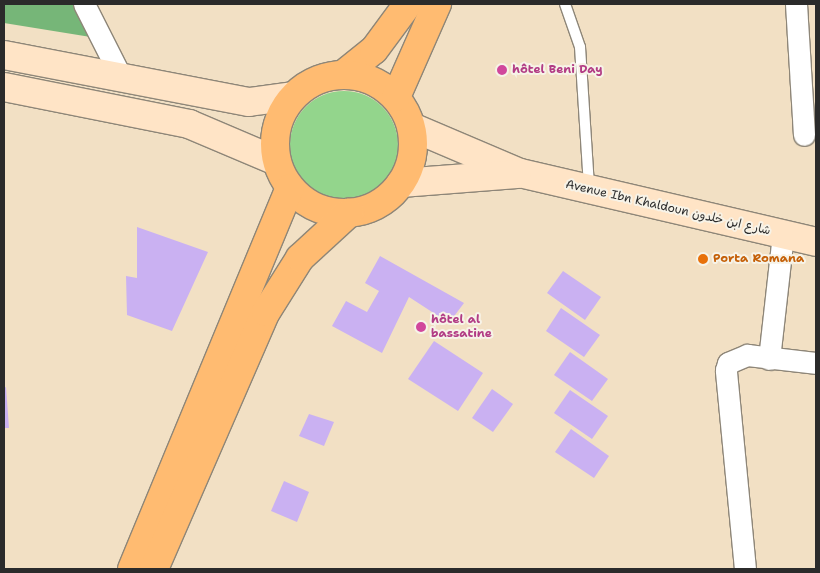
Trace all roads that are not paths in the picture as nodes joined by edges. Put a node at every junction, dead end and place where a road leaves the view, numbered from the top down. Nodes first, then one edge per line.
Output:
1 (84, 4) edge
2 (408, 4) edge
3 (437, 4) edge
4 (565, 4) edge
5 (796, 4) edge
6 (4, 55) edge
7 (344, 74) junction
8 (120, 78) junction
9 (4, 86) edge
10 (293, 96) junction
11 (396, 98) junction
12 (412, 128) junction
13 (804, 135) dead end
14 (276, 161) junction
15 (520, 173) junction
16 (401, 183) junction
17 (290, 188) junction
18 (589, 190) junction
19 (349, 213) junction
20 (783, 235) junction
21 (816, 242) edge
22 (769, 359) junction
23 (816, 363) edge
24 (132, 569) edge
25 (154, 569) edge
26 (746, 569) edge

1 - 8 street
2 - 7 main road
3 - 11 main road
4 - 18 lane
5 - 13 street
6 - 8 street
7 - 10 main road
7 - 11 main road
8 - 10 street
9 - 14 street
10 - 14 main road
11 - 12 main road
12 - 15 street
12 - 16 main road
14 - 17 main road
15 - 16 street
15 - 18 street, Avenue Ibn Khaldoun شارع ابن خلدون
16 - 19 main road
17 - 19 main road
17 - 24 main road
18 - 20 street, Avenue Ibn Khaldoun شارع ابن خلدون
19 - 25 main road
20 - 21 street, Avenue Ibn Khaldoun شارع ابن خلدون
20 - 22 street
22 - 23 street
22 - 26 street

